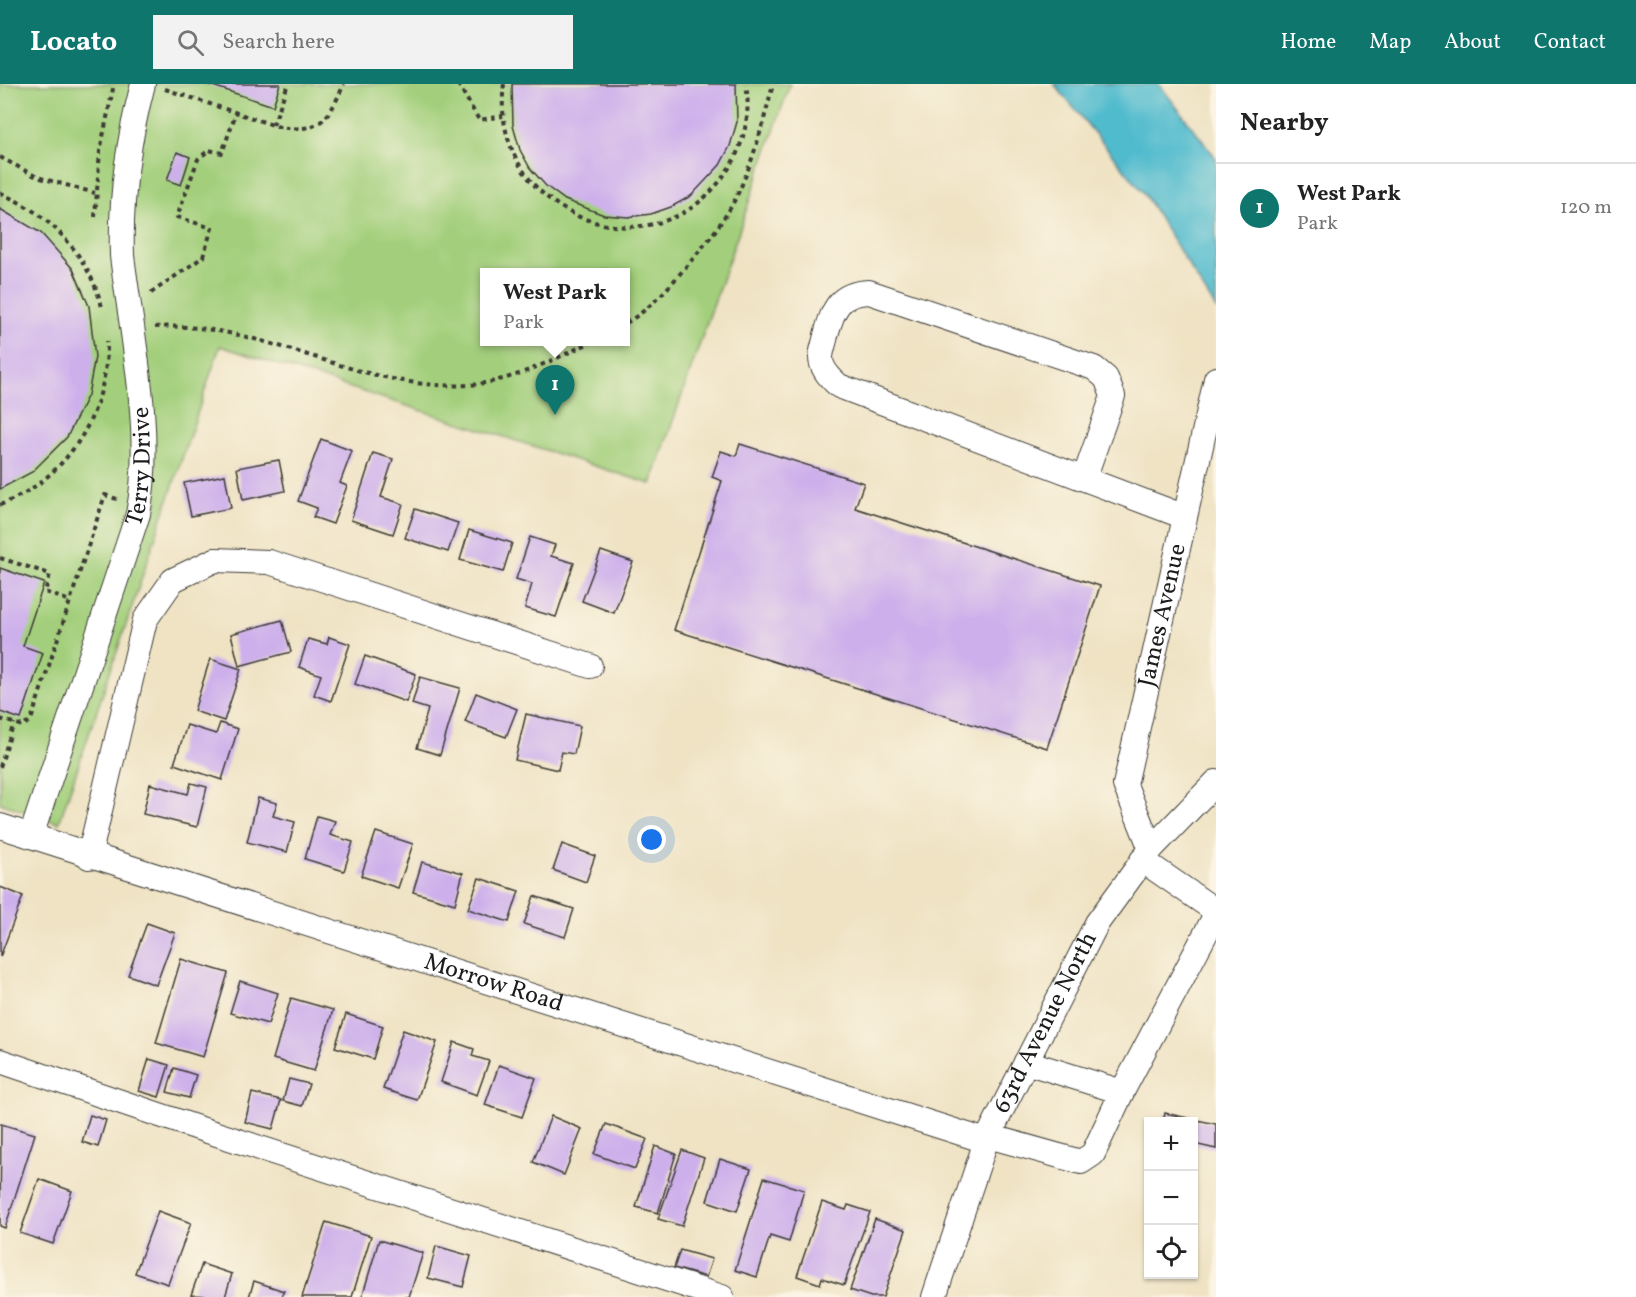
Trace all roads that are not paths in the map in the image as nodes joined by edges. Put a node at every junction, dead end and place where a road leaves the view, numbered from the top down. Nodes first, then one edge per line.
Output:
1 (152, 86) edge
2 (1216, 379) edge
3 (1084, 479) junction
4 (1185, 517) junction
5 (590, 666) dead end
6 (1216, 782) edge
7 (0, 826) edge
8 (31, 836) junction
9 (1147, 854) junction
10 (89, 857) junction
11 (1216, 912) edge
12 (0, 1060) edge
13 (1026, 1062) junction
14 (1122, 1092) junction
15 (987, 1138) junction
16 (722, 1297) edge
17 (934, 1297) edge

1 - 8 street, Terry Drive
2 - 4 street, James Avenue
3 - 3 street
3 - 4 street
4 - 9 street, James Avenue
5 - 10 street
6 - 9 street, 63rd Avenue North
7 - 8 street, Morrow Road
8 - 10 street, Morrow Road
9 - 11 street
9 - 13 street, 63rd Avenue North
10 - 15 street, Morrow Road
11 - 14 street, Morrow Road
12 - 16 street
13 - 14 street
13 - 15 street, 63rd Avenue North
14 - 15 street, Morrow Road
15 - 17 street, 63rd Avenue North

